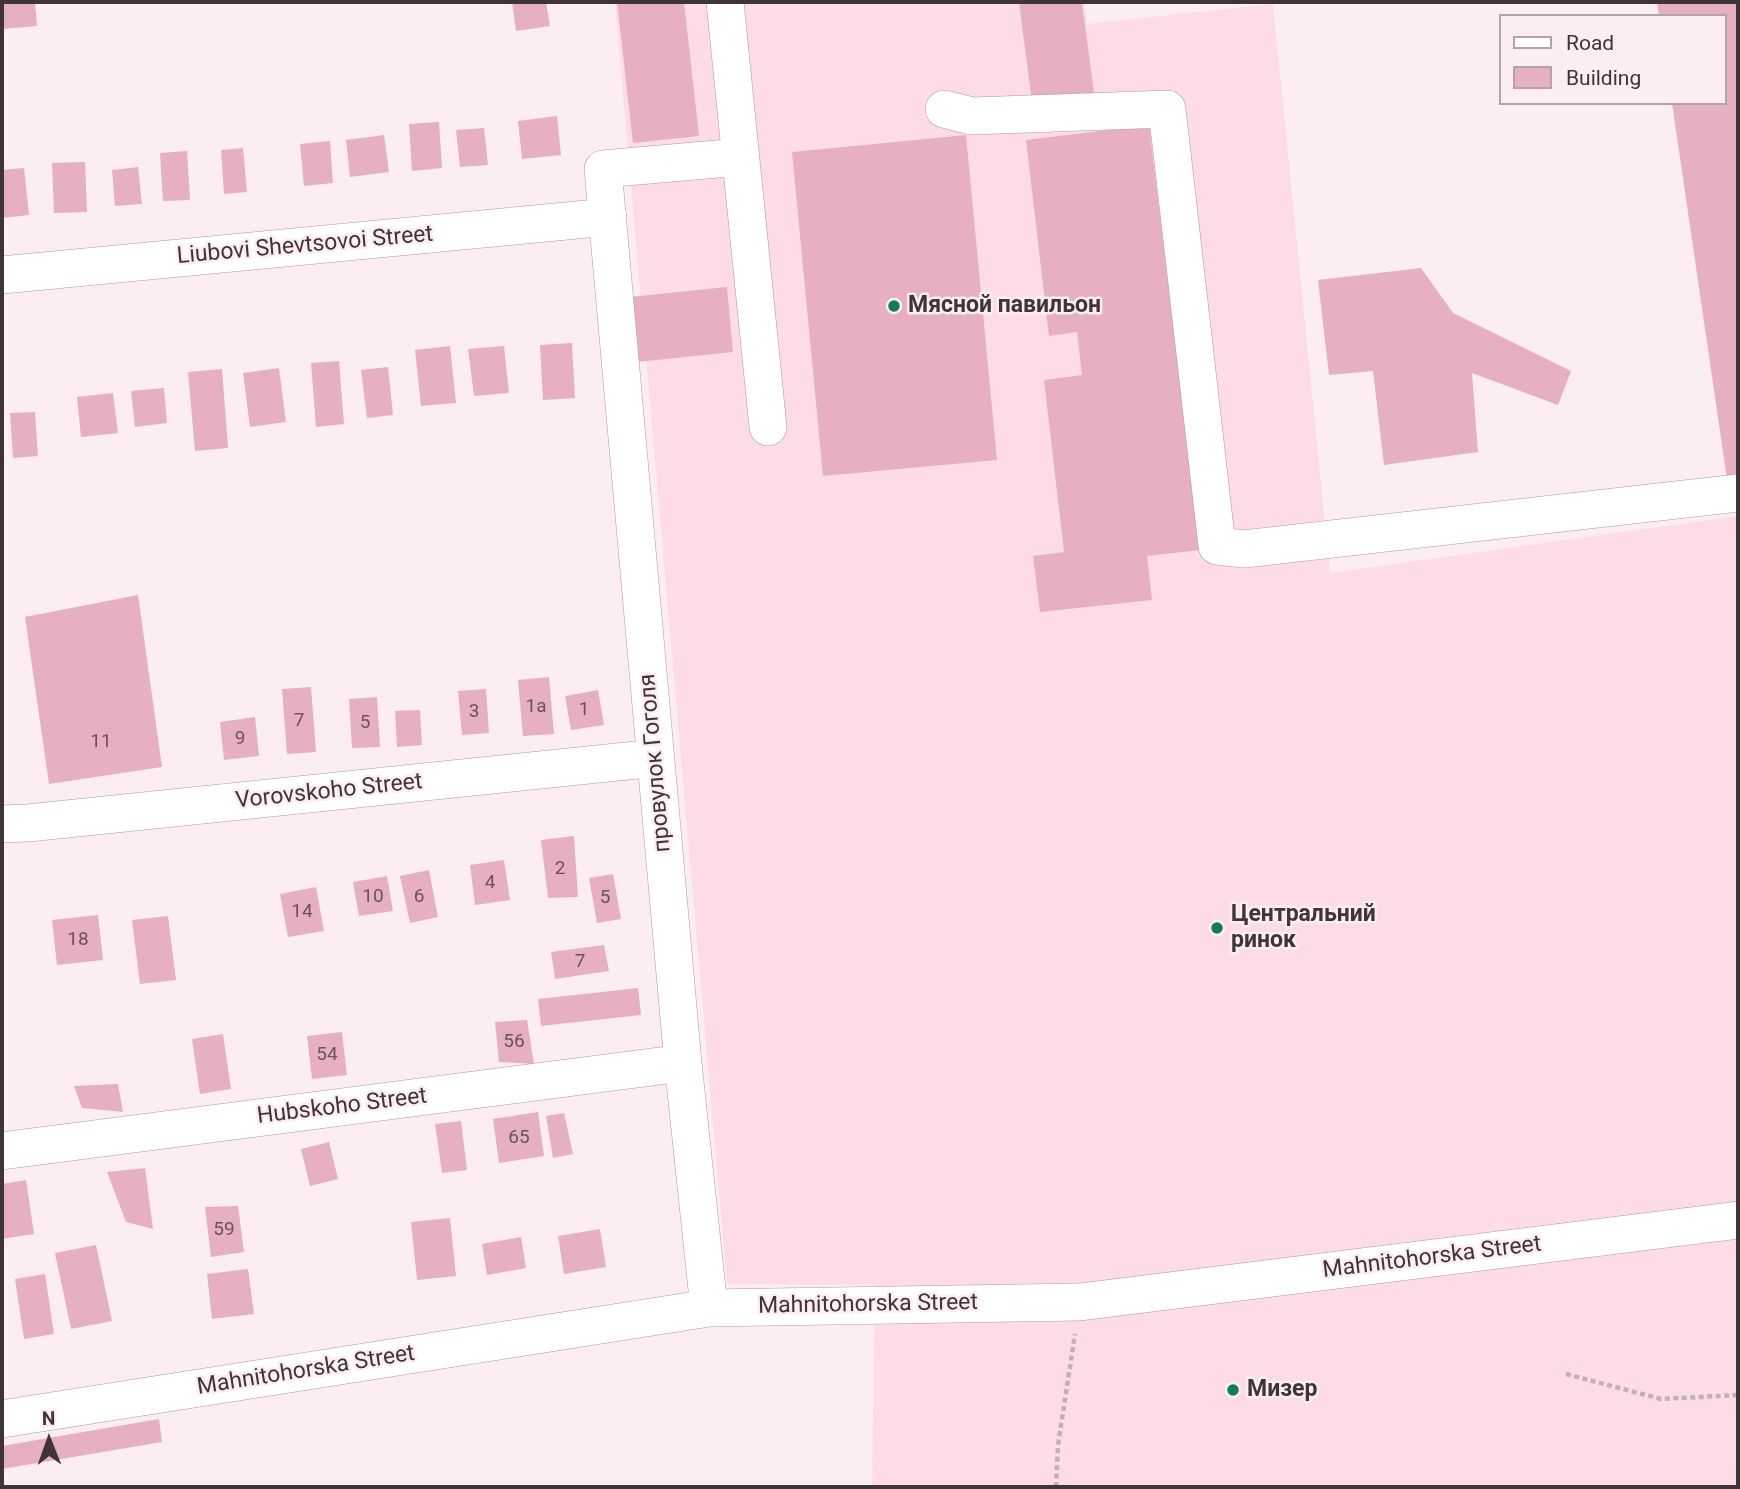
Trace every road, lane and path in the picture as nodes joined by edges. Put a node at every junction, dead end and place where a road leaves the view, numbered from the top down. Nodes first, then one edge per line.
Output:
1 (725, 2) edge
2 (944, 109) dead end
3 (740, 157) junction
4 (608, 217) junction
5 (2, 275) edge
6 (768, 427) dead end
7 (1738, 493) edge
8 (656, 758) junction
9 (2, 824) edge
10 (683, 1063) junction
11 (2, 1151) edge
12 (1738, 1220) edge
13 (1080, 1302) junction
14 (709, 1308) junction
15 (1566, 1374) dead end
16 (1738, 1395) edge
17 (2, 1419) edge
18 (1056, 1487) edge

1 - 3 street
2 - 7 street
3 - 4 street, провулок Гоголя
3 - 6 street
4 - 5 street, Liubovi Shevtsovoi Street
4 - 8 street, провулок Гоголя
8 - 9 street, Vorovskoho Street
8 - 10 street, провулок Гоголя
10 - 11 street, Hubskoho Street
10 - 14 street, провулок Гоголя
12 - 13 street, Mahnitohorska Street
13 - 14 street, Mahnitohorska Street
13 - 18 path
14 - 17 street, Mahnitohorska Street
15 - 16 path

